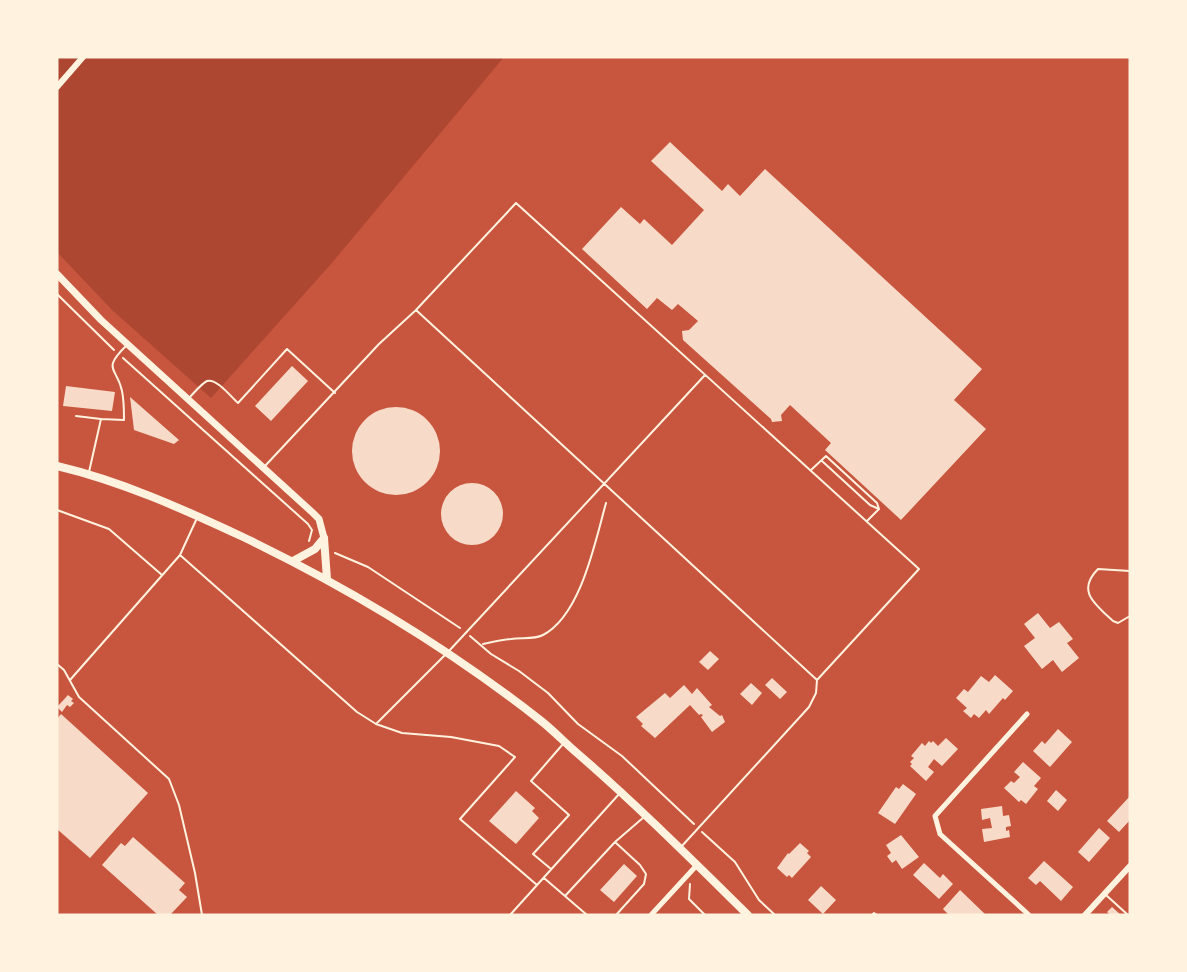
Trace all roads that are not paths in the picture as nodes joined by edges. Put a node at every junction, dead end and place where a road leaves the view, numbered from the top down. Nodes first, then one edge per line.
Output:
1 (83, 57) edge
2 (57, 87) edge
3 (57, 274) edge
4 (416, 310) junction
5 (128, 344) junction
6 (705, 375) junction
7 (335, 393) junction
8 (189, 399) junction
9 (76, 416) dead end
10 (101, 419) junction
11 (821, 460) junction
12 (57, 466) edge
13 (263, 468) junction
14 (811, 470) junction
15 (88, 475) junction
16 (604, 483) junction
17 (879, 509) junction
18 (57, 510) edge
19 (198, 516) junction
20 (867, 521) junction
21 (324, 538) junction
22 (180, 555) junction
23 (293, 561) junction
24 (1130, 571) edge
25 (162, 575) junction
26 (327, 579) junction
27 (1130, 616) edge
28 (448, 652) junction
29 (57, 664) edge
30 (70, 680) junction
31 (817, 680) junction
32 (1027, 714) dead end
33 (376, 724) junction
34 (564, 742) junction
35 (622, 791) junction
36 (646, 815) junction
37 (615, 842) junction
38 (680, 848) junction
39 (697, 865) junction
40 (1130, 866) edge
41 (551, 870) junction
42 (544, 878) junction
43 (537, 885) junction
44 (1105, 894) junction
45 (565, 896) junction
46 (202, 915) edge
47 (510, 915) edge
48 (587, 915) edge
49 (616, 915) edge
50 (651, 915) edge
51 (748, 915) edge
52 (872, 915) edge
53 (877, 915) edge
54 (1029, 915) edge
55 (1086, 915) edge
56 (1128, 915) edge

1 - 2 street
3 - 5 main road
4 - 6 lane
4 - 7 lane
4 - 16 lane
5 - 8 main road
5 - 10 lane
6 - 14 lane
6 - 16 lane
7 - 8 lane
7 - 13 lane
8 - 13 main road
9 - 10 lane
10 - 15 lane
11 - 14 lane
11 - 17 lane
11 - 17 lane
12 - 15 main road
13 - 21 main road
14 - 20 lane
15 - 19 main road
16 - 28 lane
16 - 31 lane
17 - 20 lane
18 - 25 lane
19 - 22 lane
19 - 23 main road
20 - 31 lane
21 - 23 main road
21 - 26 main road
22 - 25 lane
22 - 33 lane
23 - 26 main road
24 - 27 lane
25 - 30 lane
26 - 28 main road
28 - 33 lane
28 - 34 main road
29 - 30 lane
30 - 46 lane
31 - 38 lane
32 - 54 street
33 - 43 lane
34 - 35 main road
34 - 41 lane
35 - 36 main road
35 - 41 lane
36 - 37 lane
36 - 38 main road
37 - 45 lane
37 - 49 lane
38 - 39 main road
39 - 50 street
39 - 51 main road
40 - 44 street
41 - 42 lane
42 - 43 lane
42 - 45 lane
43 - 47 lane
44 - 55 street
44 - 56 lane
45 - 48 lane
52 - 53 lane

